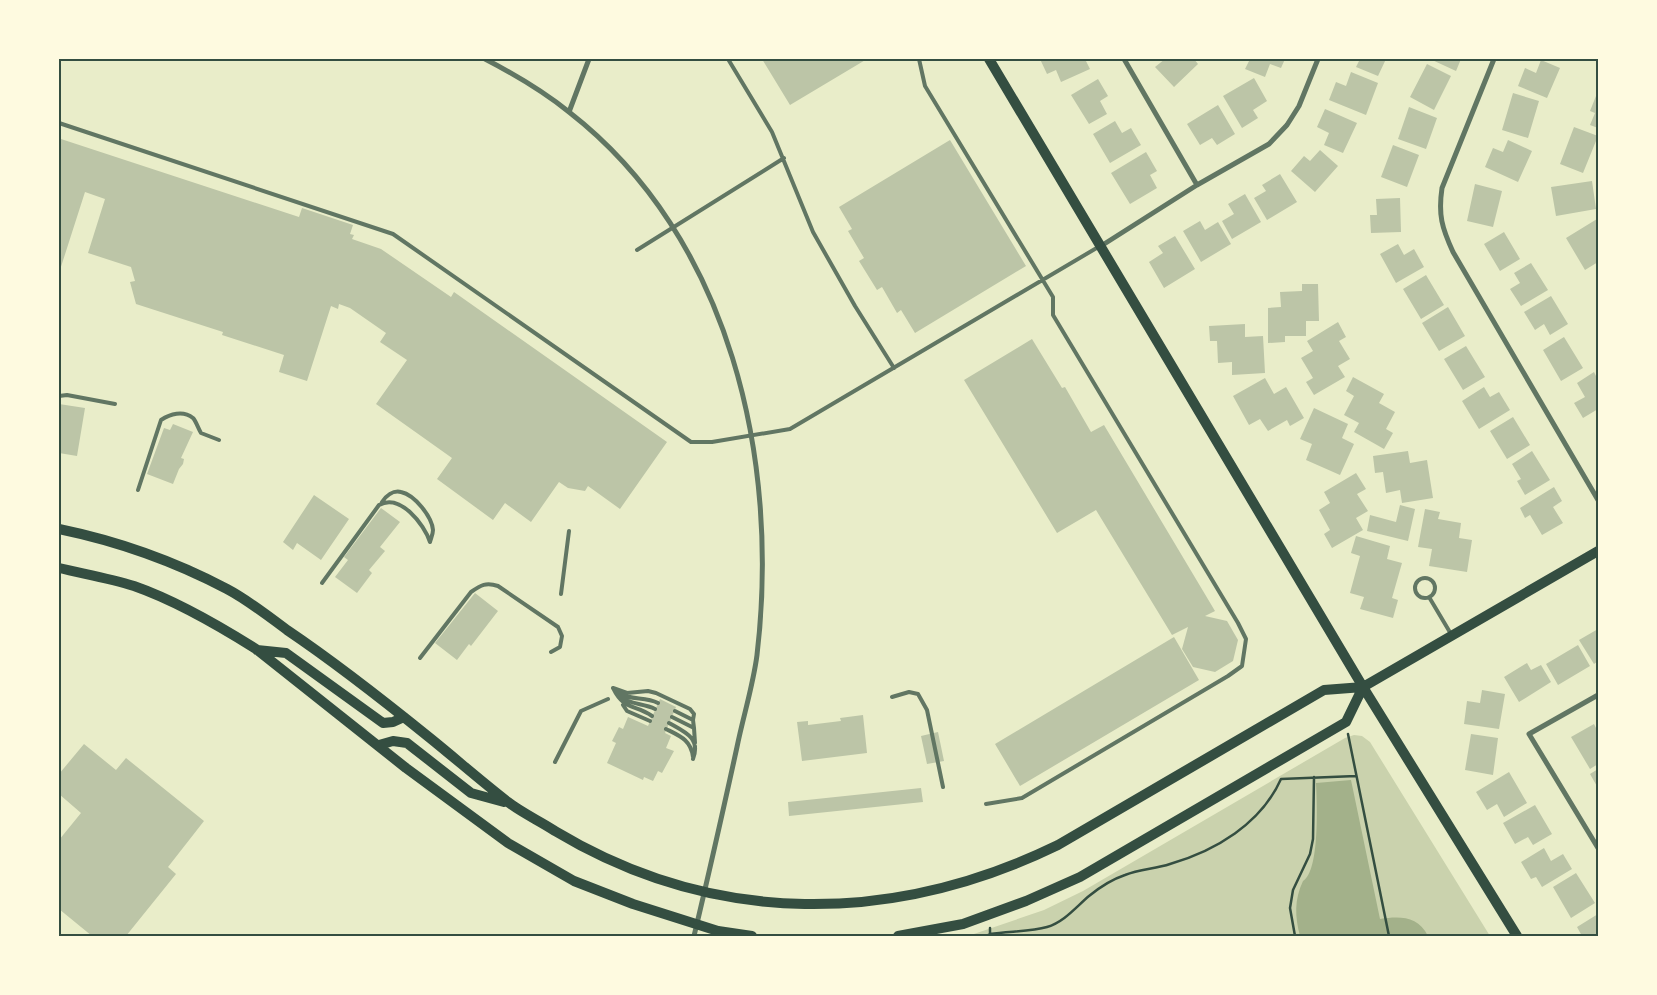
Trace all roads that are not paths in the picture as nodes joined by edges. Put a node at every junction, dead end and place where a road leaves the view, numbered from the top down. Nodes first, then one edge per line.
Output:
1 (485, 59) edge
2 (588, 59) edge
3 (728, 59) edge
4 (919, 59) edge
5 (989, 59) edge
6 (1124, 59) edge
7 (1318, 59) edge
8 (1494, 59) edge
9 (569, 112) junction
10 (59, 123) edge
11 (784, 158) junction
12 (1197, 185) junction
13 (672, 228) junction
14 (1101, 246) junction
15 (637, 250) dead end
16 (1042, 280) junction
17 (894, 368) junction
18 (59, 396) edge
19 (115, 404) dead end
20 (752, 436) junction
21 (219, 440) dead end
22 (138, 490) dead end
23 (1598, 500) edge
24 (379, 505) junction
25 (59, 529) edge
26 (569, 532) dead end
27 (1598, 551) edge
28 (59, 568) edge
29 (322, 583) dead end
30 (561, 594) dead end
31 (1430, 597) junction
32 (1452, 636) junction
33 (256, 650) junction
34 (551, 652) dead end
35 (420, 658) dead end
36 (613, 688) junction
37 (1363, 688) junction
38 (1598, 695) edge
39 (892, 697) dead end
40 (608, 699) dead end
41 (621, 701) junction
42 (658, 703) dead end
43 (655, 709) dead end
44 (675, 711) dead end
45 (652, 716) dead end
46 (404, 717) junction
47 (672, 717) dead end
48 (694, 720) junction
49 (650, 721) dead end
50 (669, 723) dead end
51 (694, 728) junction
52 (666, 729) dead end
53 (696, 743) junction
54 (379, 745) junction
55 (555, 762) dead end
56 (943, 787) dead end
57 (510, 804) junction
58 (986, 804) dead end
59 (1598, 848) edge
60 (705, 891) junction
61 (697, 925) junction
62 (694, 936) edge
63 (752, 936) edge
64 (898, 936) edge
65 (1517, 936) edge

1 - 9 street
2 - 9 street
3 - 11 lane
4 - 16 lane
5 - 14 main road
6 - 12 street
7 - 12 street
8 - 23 street
9 - 13 street
10 - 20 lane
11 - 13 lane
11 - 17 lane
12 - 14 street
13 - 15 lane
13 - 20 street
14 - 16 lane
14 - 37 main road
16 - 17 lane
16 - 58 lane
17 - 20 lane
18 - 19 lane
20 - 60 street
21 - 22 lane
24 - 24 lane
24 - 29 lane
25 - 46 main road
26 - 30 lane
27 - 32 main road
28 - 33 main road
31 - 31 lane
31 - 32 lane
32 - 37 main road
33 - 46 main road
33 - 54 main road
34 - 35 lane
36 - 41 lane
36 - 42 lane
36 - 43 lane
36 - 48 lane
37 - 60 main road
37 - 64 main road
37 - 65 main road
38 - 59 street
39 - 56 lane
40 - 55 lane
41 - 45 lane
41 - 49 lane
44 - 48 lane
46 - 57 main road
47 - 51 lane
48 - 51 lane
50 - 53 lane
51 - 53 lane
52 - 53 lane
54 - 57 main road
54 - 61 main road
57 - 60 main road
60 - 61 street
61 - 62 street
61 - 63 main road

